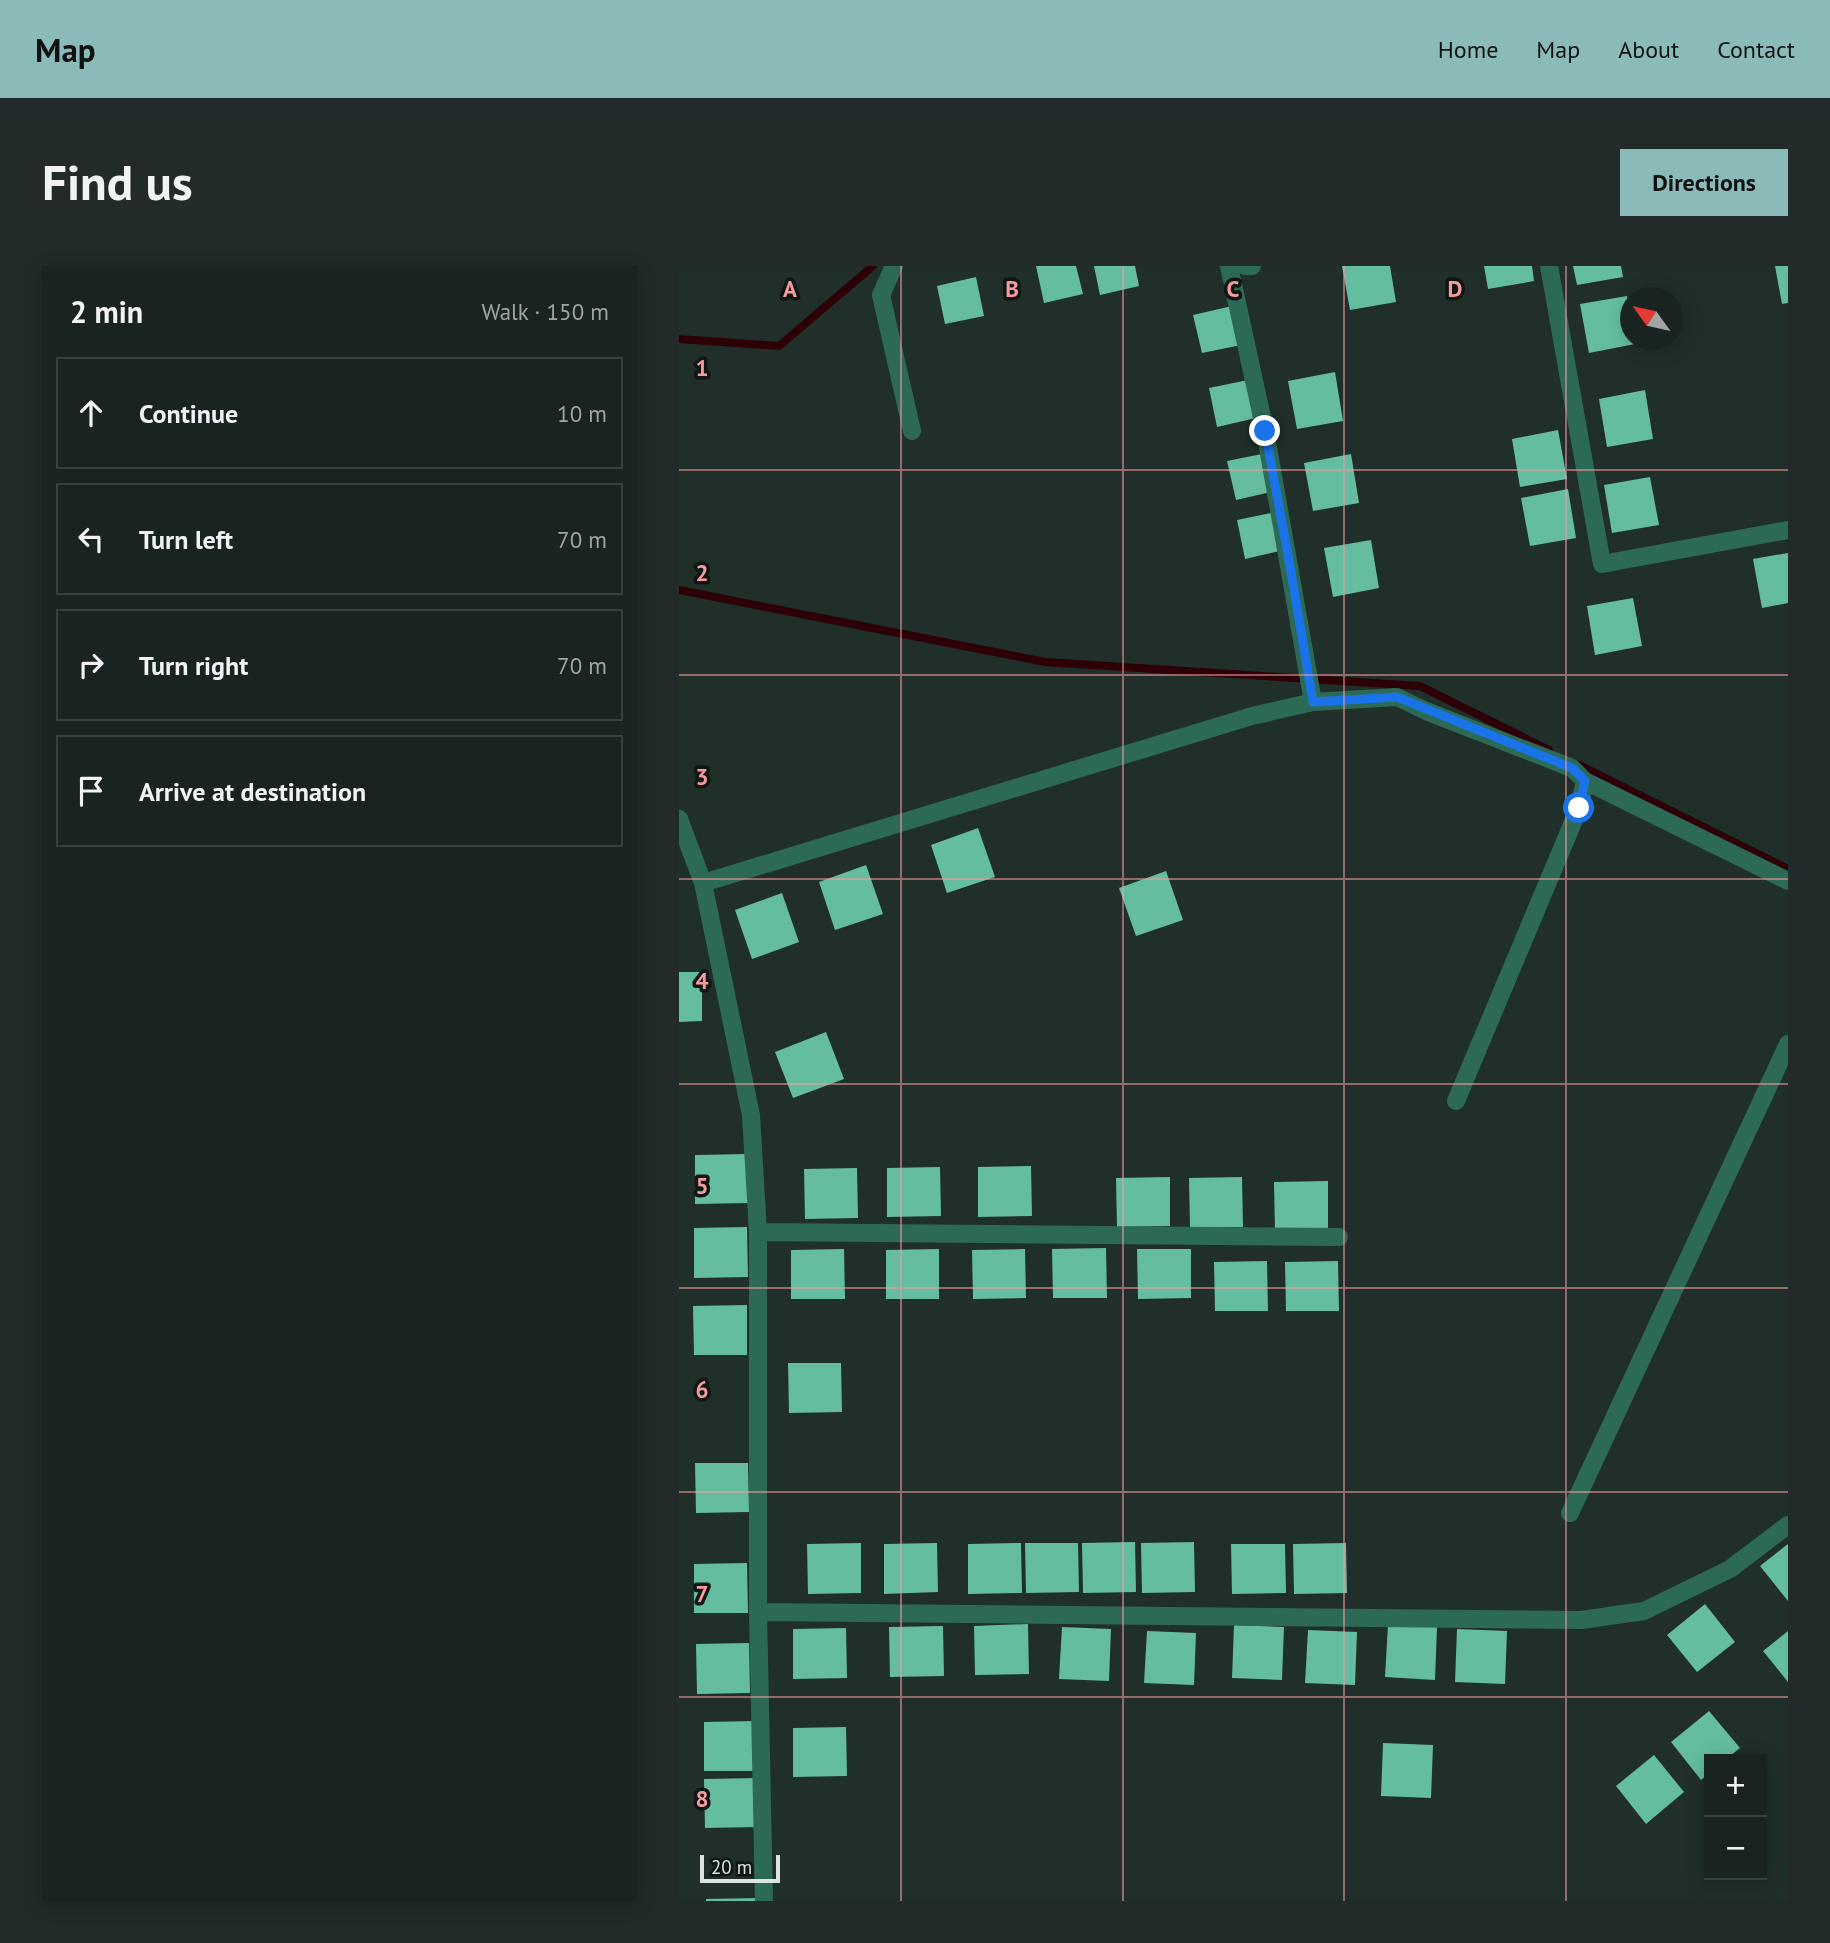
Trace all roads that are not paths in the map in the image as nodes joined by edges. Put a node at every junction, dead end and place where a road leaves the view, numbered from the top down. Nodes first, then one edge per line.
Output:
1 (894, 266) edge
2 (1230, 266) edge
3 (1245, 266) edge
4 (1252, 266) edge
5 (1549, 266) edge
6 (912, 431) dead end
7 (1788, 530) edge
8 (1313, 702) junction
9 (1585, 781) junction
10 (679, 820) edge
11 (1788, 881) edge
12 (703, 883) junction
13 (1788, 1044) edge
14 (1457, 1101) dead end
15 (758, 1232) junction
16 (1339, 1237) dead end
17 (1570, 1513) dead end
18 (1788, 1525) edge
19 (758, 1612) junction
20 (764, 1901) edge

1 - 6 street
2 - 8 street
3 - 4 street
5 - 7 street
8 - 9 street
8 - 12 street
9 - 11 street
9 - 14 street
10 - 12 street
12 - 15 street
13 - 17 street
15 - 16 street
15 - 19 street
18 - 19 street
19 - 20 street

